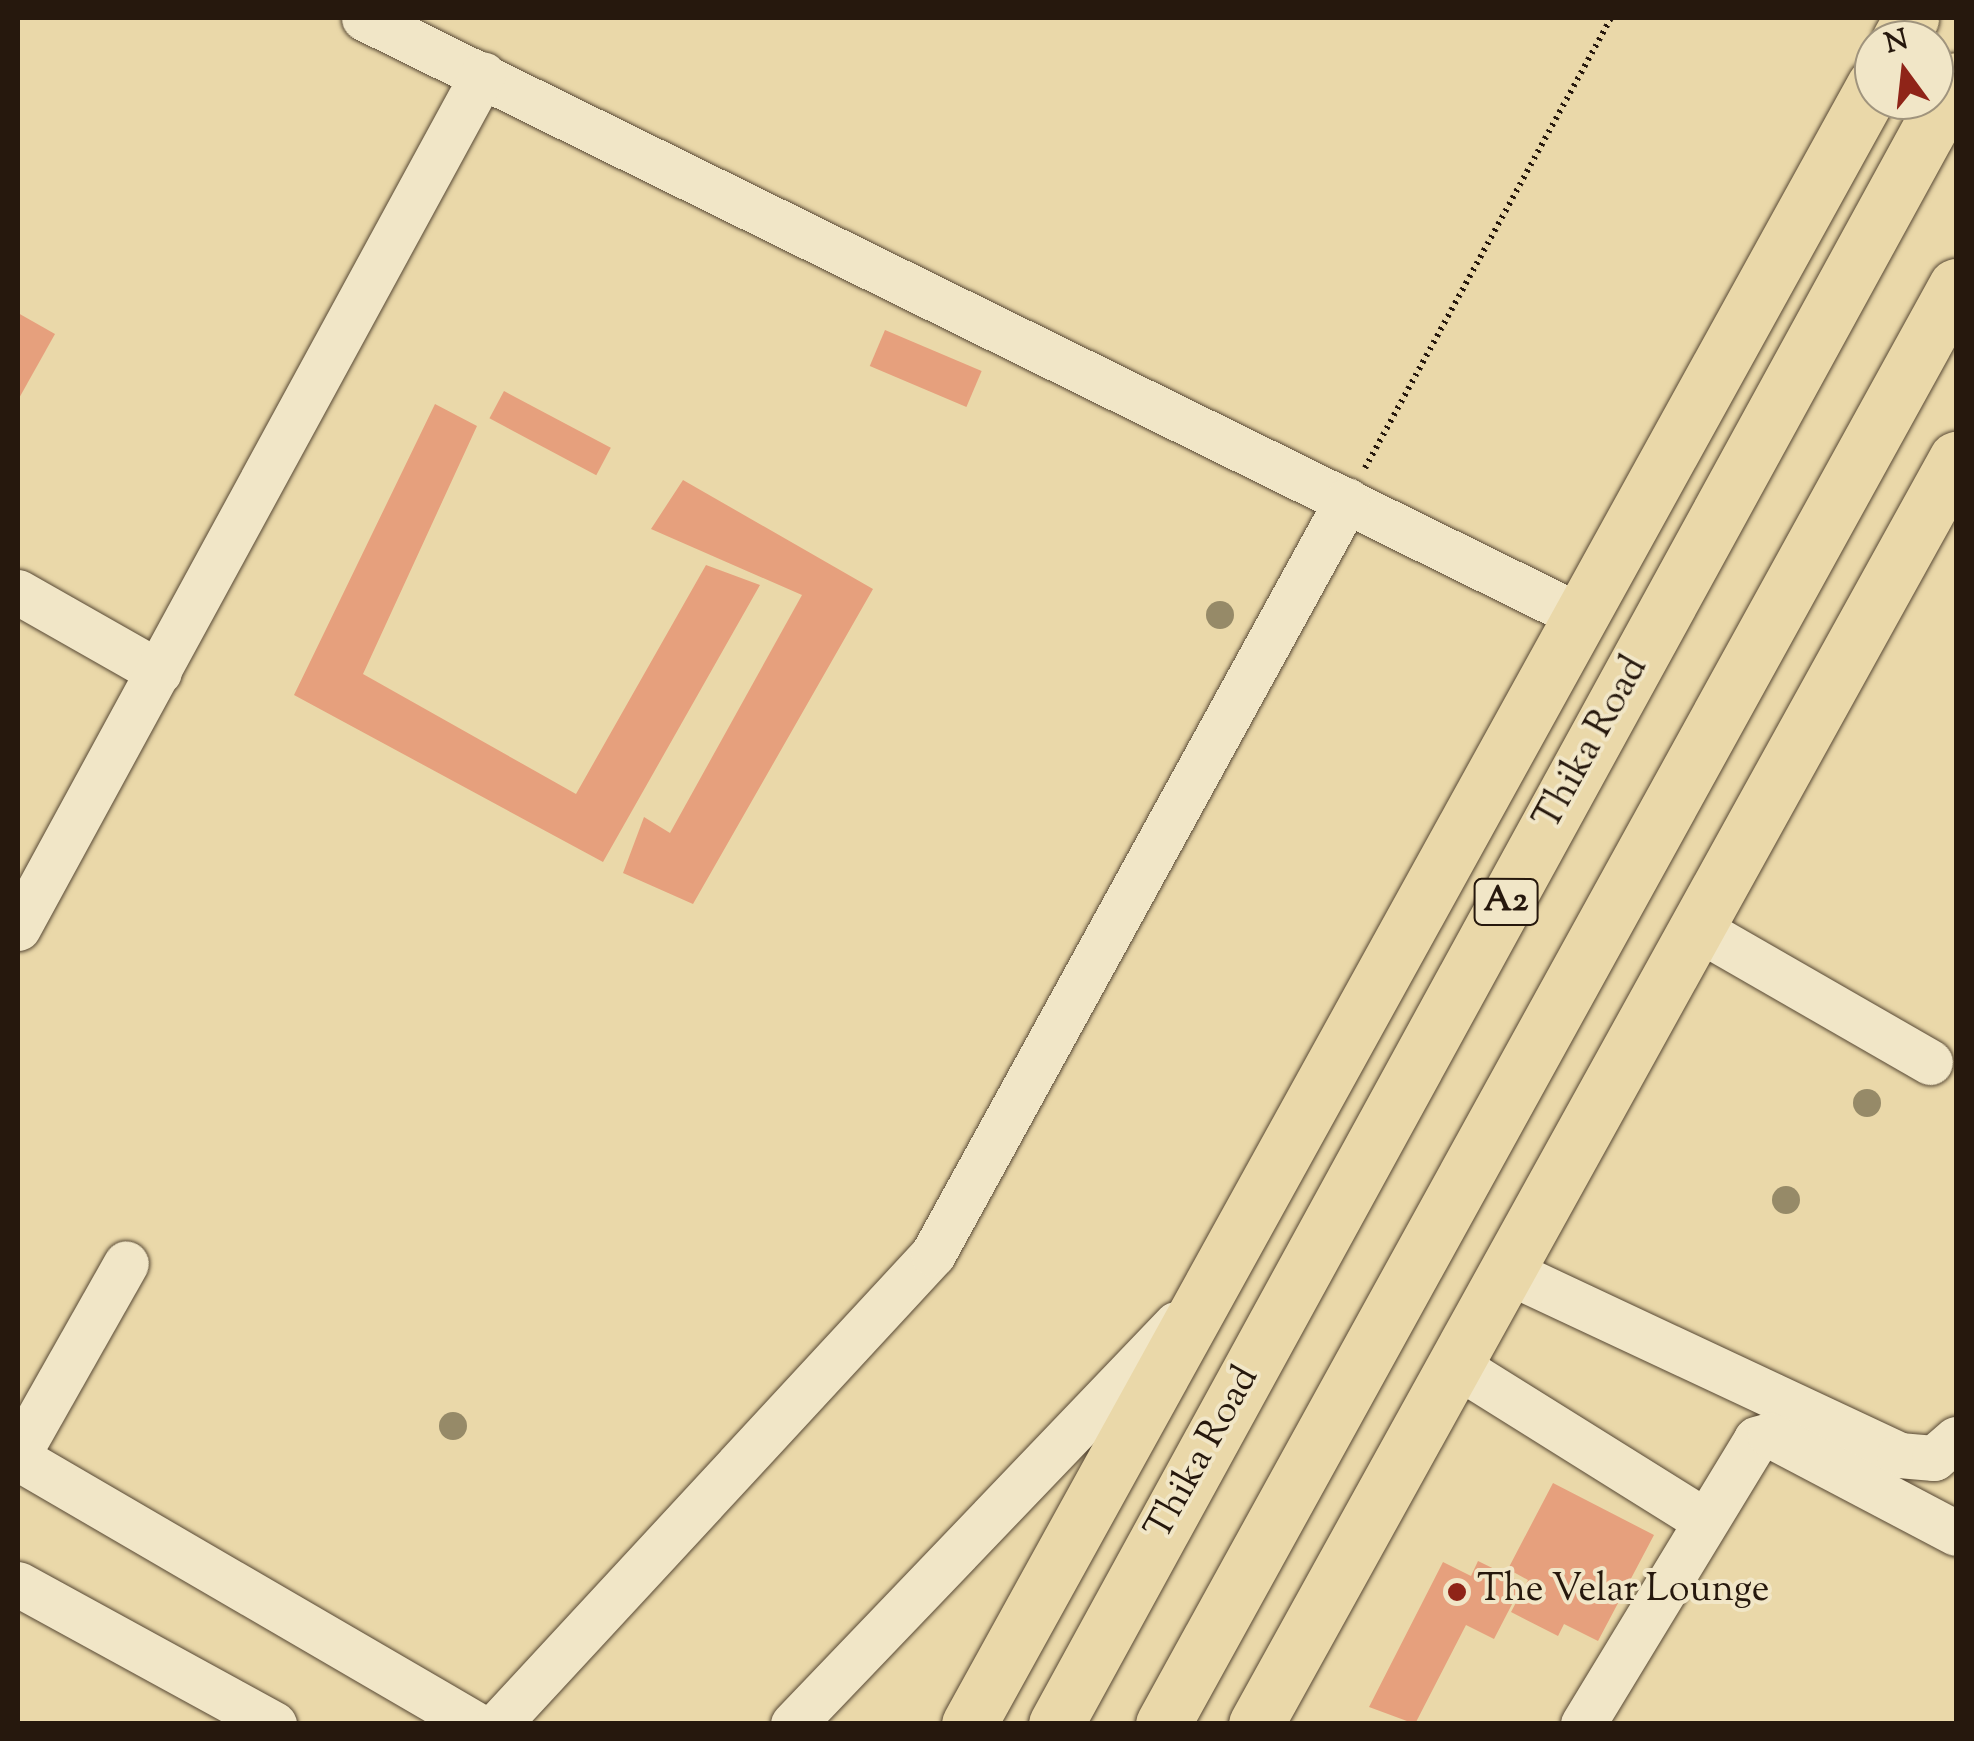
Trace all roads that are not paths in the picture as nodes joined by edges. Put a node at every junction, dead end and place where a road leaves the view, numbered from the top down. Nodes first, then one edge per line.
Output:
1 (364, 18) edge
2 (482, 74) junction
3 (1956, 80) edge
4 (1855, 120) edge
5 (1956, 286) edge
6 (1956, 459) edge
7 (1348, 500) junction
8 (18, 592) edge
9 (1582, 617) junction
10 (159, 672) junction
11 (1695, 927) junction
12 (18, 928) edge
13 (1930, 1062) dead end
14 (126, 1263) dead end
15 (1507, 1271) junction
16 (1212, 1287) junction
17 (1454, 1364) junction
18 (1956, 1438) edge
19 (18, 1456) edge
20 (1704, 1520) junction
21 (1956, 1532) edge
22 (18, 1584) edge
23 (274, 1724) edge
24 (475, 1724) edge
25 (498, 1724) edge
26 (793, 1724) edge
27 (969, 1724) edge
28 (1056, 1724) edge
29 (1163, 1724) edge
30 (1256, 1724) edge
31 (1583, 1724) edge

1 - 2 street
2 - 7 street
2 - 10 street
3 - 28 main road, Thika Road / A2
4 - 9 main road, Thika Road
5 - 29 main road, A2
6 - 11 main road
7 - 9 street
7 - 25 street
8 - 10 street
9 - 16 main road, Thika Road
10 - 12 street
11 - 13 street
11 - 15 main road
14 - 19 street
15 - 17 main road
15 - 18 street
16 - 26 street
16 - 27 main road, Thika Road
17 - 20 street
17 - 30 main road
19 - 24 street
20 - 21 street
20 - 31 street
22 - 23 street

